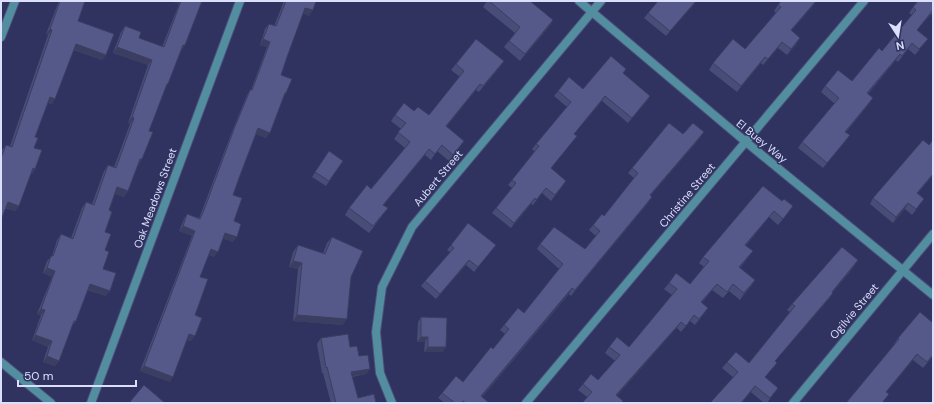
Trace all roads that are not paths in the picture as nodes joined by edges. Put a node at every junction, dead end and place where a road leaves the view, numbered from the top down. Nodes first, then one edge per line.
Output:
1 (15, 1) edge
2 (240, 1) edge
3 (579, 1) edge
4 (601, 1) edge
5 (864, 1) edge
6 (592, 12) junction
7 (1, 36) edge
8 (746, 142) junction
9 (933, 234) edge
10 (903, 270) junction
11 (933, 295) edge
12 (1, 362) edge
13 (51, 403) edge
14 (91, 403) edge
15 (392, 403) edge
16 (526, 403) edge
17 (793, 403) edge

1 - 7 street
2 - 14 street, Oak Meadows Street
3 - 6 street, El Buey Way
4 - 6 street, Aubert Street
5 - 8 street, Christine Street
6 - 8 street, El Buey Way
6 - 15 street, Aubert Street
8 - 10 street, El Buey Way
8 - 16 street, Christine Street
9 - 10 street, Ogilvie Street
10 - 11 street, El Buey Way
10 - 17 street, Ogilvie Street
12 - 13 street

